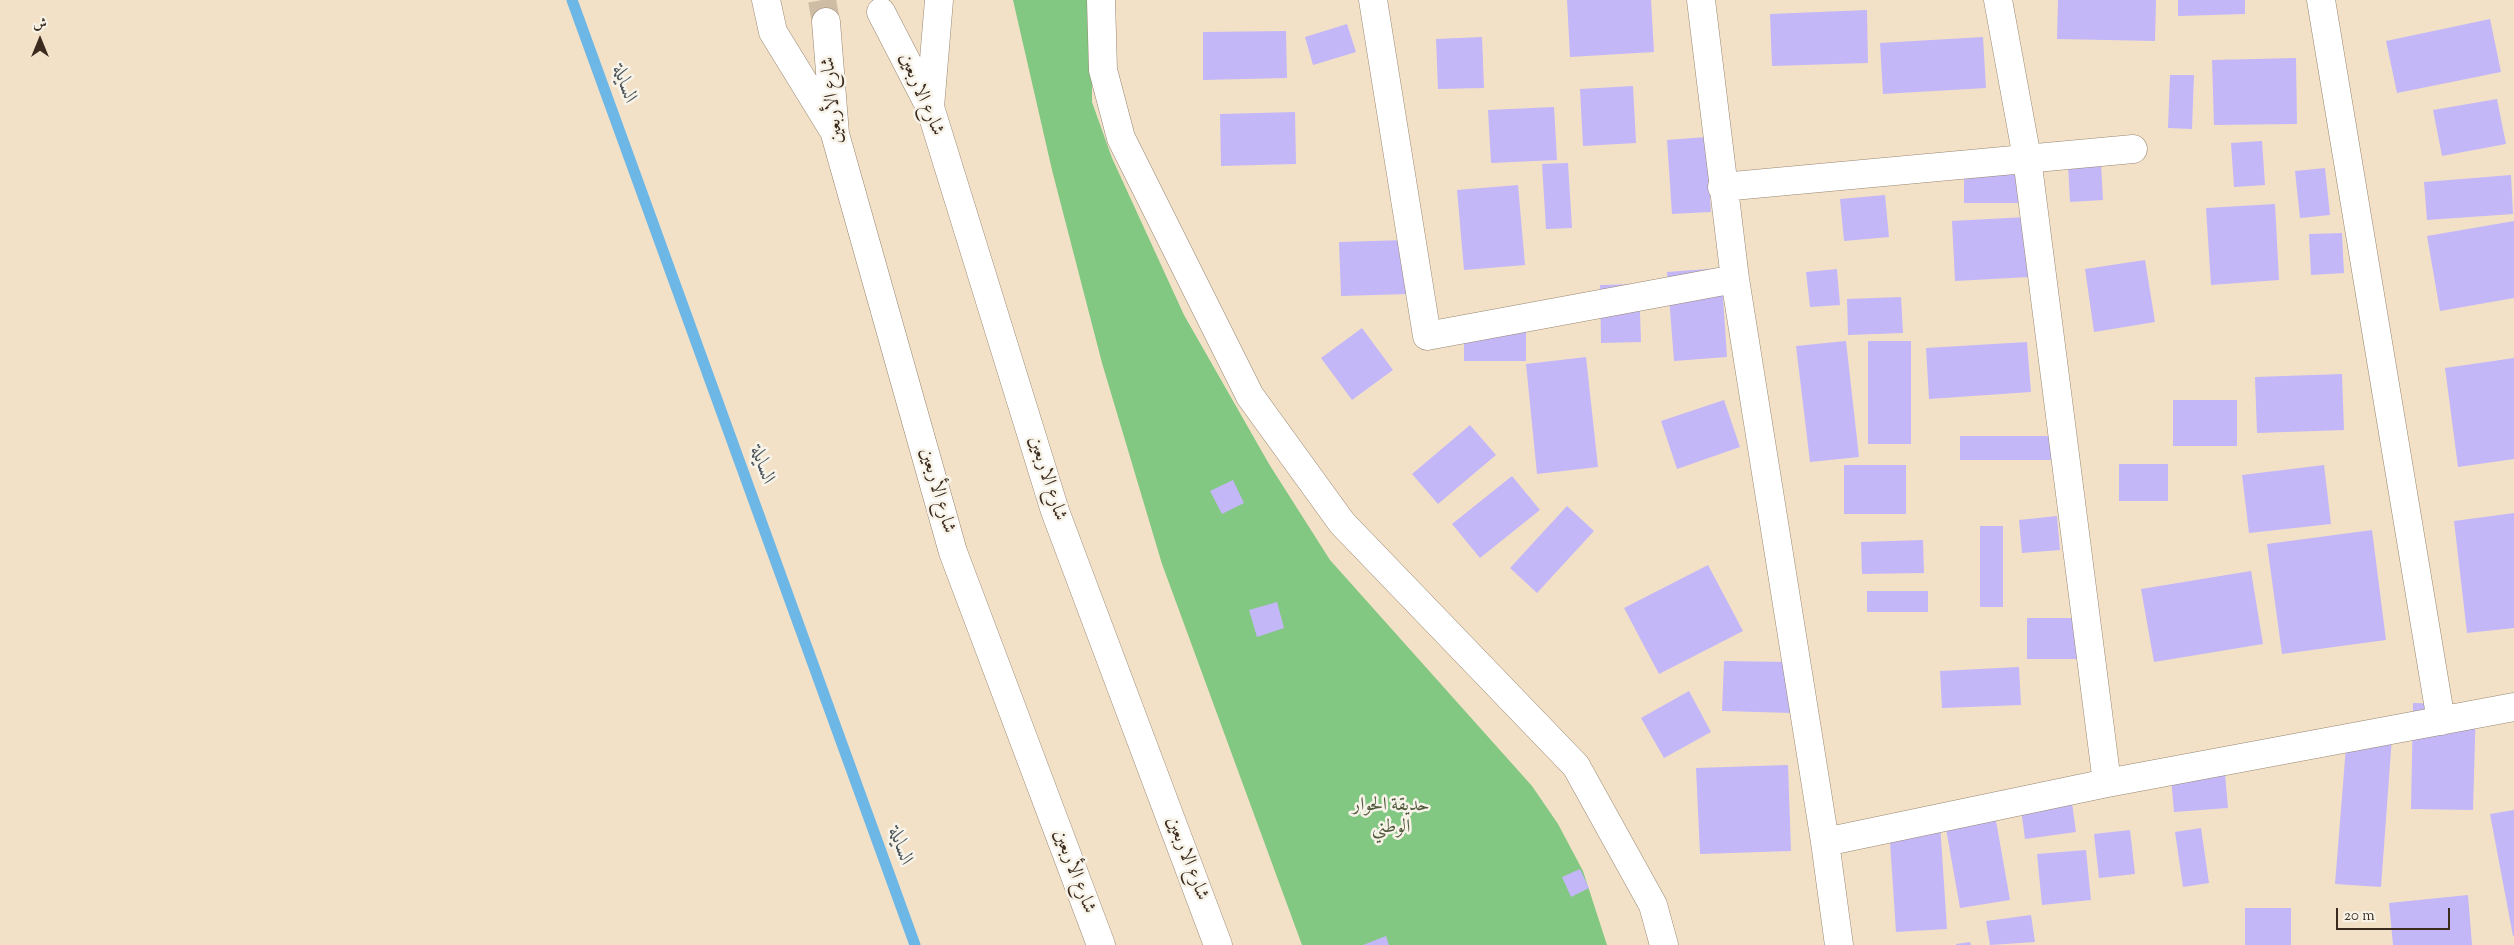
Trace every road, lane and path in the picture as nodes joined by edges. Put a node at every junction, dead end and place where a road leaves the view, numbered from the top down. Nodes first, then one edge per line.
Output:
1 (766, 0) edge
2 (939, 0) edge
3 (1101, 0) edge
4 (1373, 0) edge
5 (1701, 0) edge
6 (1998, 0) edge
7 (2321, 0) edge
8 (881, 12) dead end
9 (826, 22) tunnel mouth
10 (930, 107) junction
11 (835, 134) junction
12 (2134, 150) dead end
13 (2027, 158) junction
14 (1722, 187) junction
15 (1735, 279) junction
16 (2514, 707) edge
17 (2441, 721) junction
18 (2107, 783) junction
19 (1825, 842) junction
20 (1101, 945) edge
21 (1218, 945) edge
22 (1664, 945) edge
23 (1839, 945) edge

1 - 11 street
2 - 10 street
3 - 22 street
4 - 15 street
5 - 14 street
6 - 13 street
7 - 17 street
8 - 10 street, شارع الاربعين
9 - 11 street, شارع الأربعين
10 - 21 street, شارع الاربعين
11 - 20 street, شارع الأربعين
12 - 13 street
13 - 14 street
13 - 18 street
14 - 15 street
15 - 19 street
16 - 17 street
17 - 18 street
18 - 19 street
19 - 23 street

